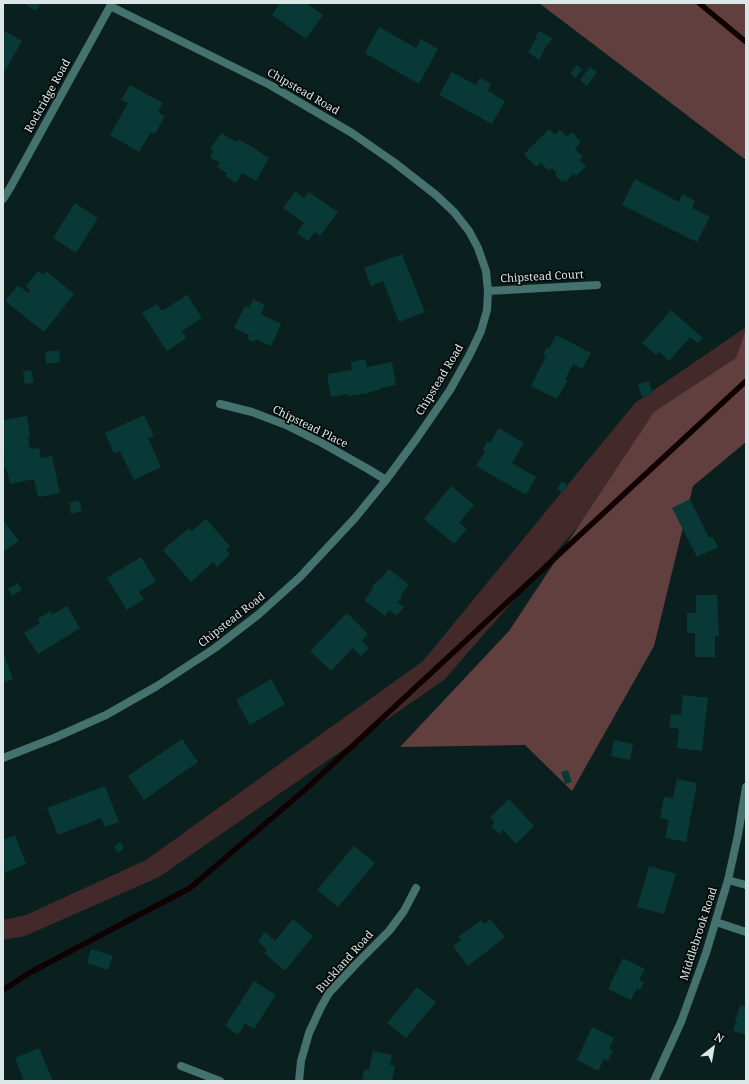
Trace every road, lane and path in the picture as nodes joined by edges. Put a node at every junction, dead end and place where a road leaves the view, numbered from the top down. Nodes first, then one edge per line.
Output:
1 (111, 5) edge
2 (3, 199) edge
3 (597, 285) dead end
4 (488, 291) junction
5 (220, 404) dead end
6 (386, 480) junction
7 (3, 758) edge
8 (746, 787) edge
9 (728, 880) junction
10 (746, 885) edge
11 (416, 888) dead end
12 (716, 922) junction
13 (746, 932) edge
14 (181, 1066) dead end
15 (220, 1081) edge
16 (299, 1081) edge
17 (654, 1081) edge

1 - 2 street, Rockridge Road
1 - 4 street, Chipstead Road
3 - 4 street, Chipstead Court
4 - 6 street, Chipstead Road
5 - 6 street, Chipstead Place
6 - 7 street, Chipstead Road
8 - 9 street, Middlebrook Road
9 - 10 street
9 - 12 street, Middlebrook Road
11 - 16 street, Buckland Road
12 - 13 street
12 - 17 street, Middlebrook Road
14 - 15 street

